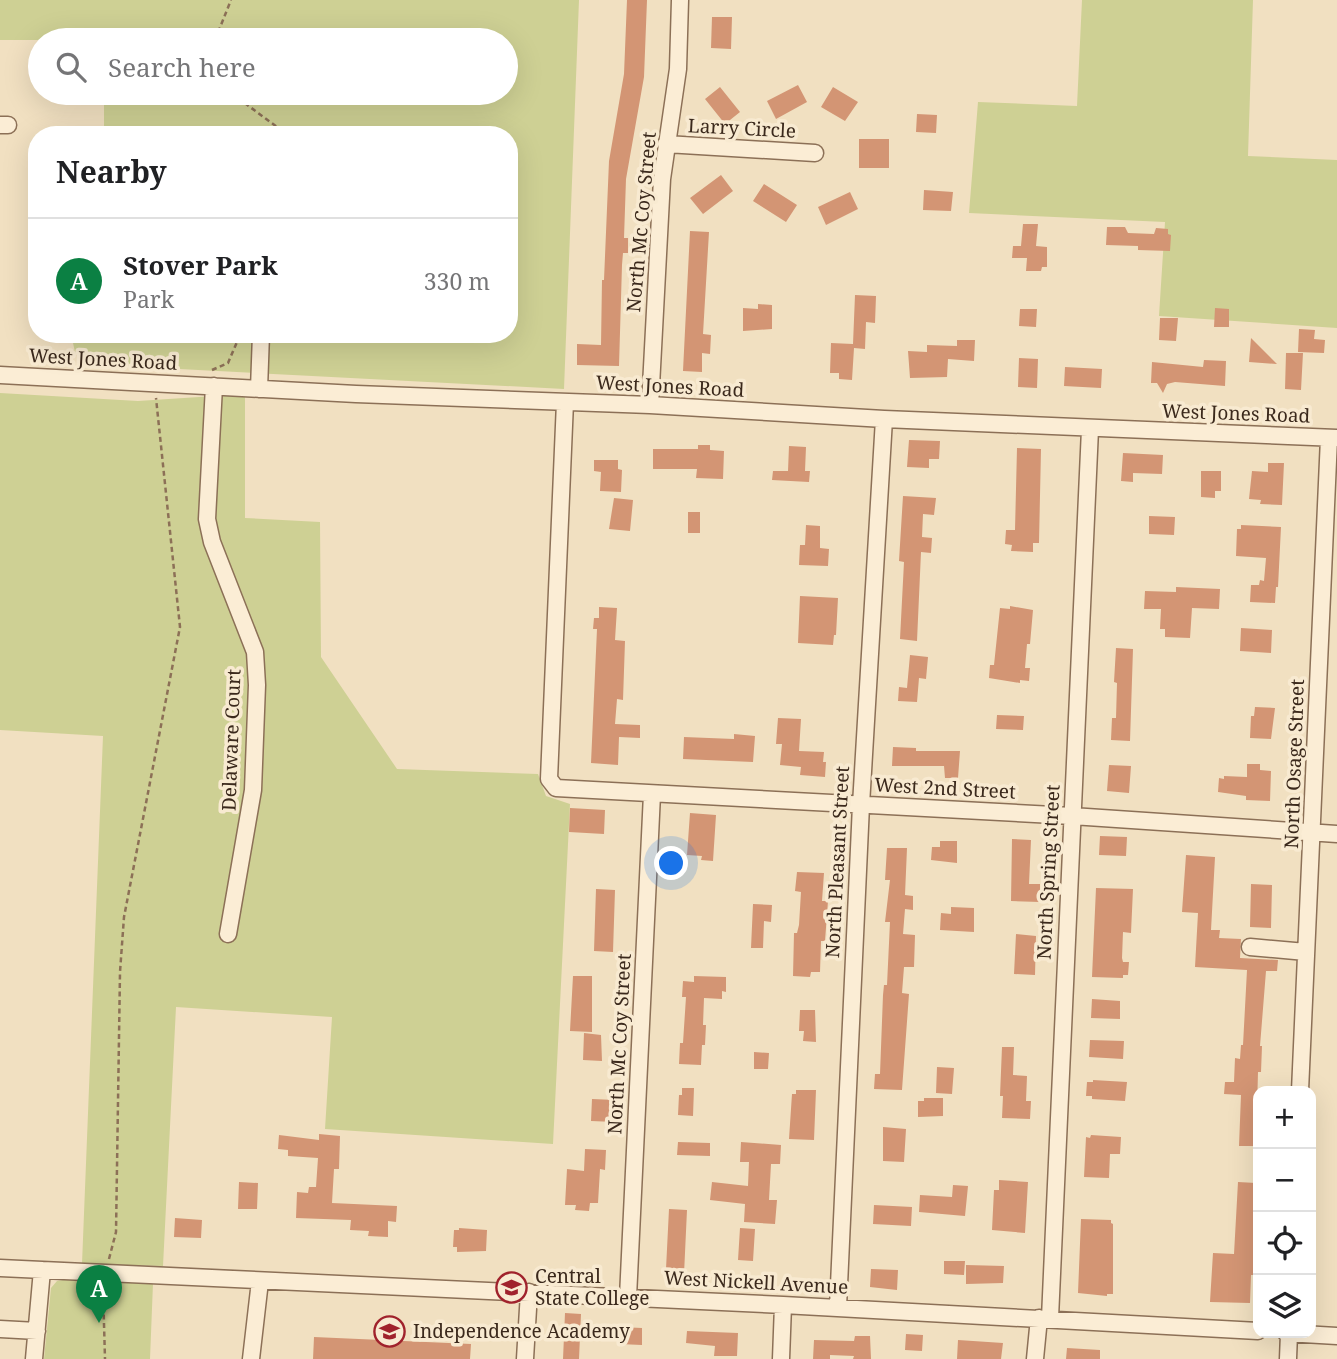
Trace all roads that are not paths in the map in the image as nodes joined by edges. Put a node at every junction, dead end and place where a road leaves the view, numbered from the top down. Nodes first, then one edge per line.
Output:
1 (680, 0) edge
2 (666, 144) junction
3 (815, 153) dead end
4 (261, 343) edge
5 (0, 375) edge
6 (213, 379) junction
7 (259, 389) junction
8 (565, 402) junction
9 (650, 405) junction
10 (884, 419) junction
11 (1090, 429) junction
12 (1333, 438) edge
13 (652, 794) junction
14 (861, 805) junction
15 (1072, 816) junction
16 (1312, 832) junction
17 (1337, 834) edge
18 (228, 934) dead end
19 (1250, 947) dead end
20 (1306, 952) junction
21 (1300, 1086) edge
22 (0, 1268) edge
23 (42, 1270) junction
24 (260, 1281) junction
25 (529, 1292) junction
26 (628, 1297) junction
27 (783, 1305) junction
28 (838, 1307) junction
29 (1045, 1318) junction
30 (0, 1329) edge
31 (37, 1331) junction
32 (1253, 1331) edge
33 (1316, 1335) edge
34 (1337, 1336) edge
35 (1288, 1338) edge
36 (34, 1359) edge
37 (251, 1359) edge
38 (525, 1359) edge
39 (781, 1359) edge
40 (1035, 1359) edge
41 (1287, 1359) edge

1 - 2 street, North Mc Coy Street
2 - 3 street, Larry Circle
2 - 9 street, North Mc Coy Street
4 - 7 street
5 - 6 street, West Jones Road
6 - 7 street, West Jones Road
6 - 18 street, Delaware Court
7 - 8 street, West Jones Road
8 - 9 street, West Jones Road
8 - 13 street, West 2nd Street
9 - 10 street, West Jones Road
10 - 11 street, West Jones Road
10 - 14 street, North Pleasant Street
11 - 12 street, West Jones Road
11 - 15 street, North Spring Street
12 - 16 street, North Osage Street
13 - 14 street, West 2nd Street
13 - 26 street, North Mc Coy Street
14 - 15 street, West 2nd Street
14 - 28 street, North Pleasant Street
15 - 16 street, West 2nd Street
15 - 29 street, North Spring Street
16 - 17 street, West 2nd Street
16 - 20 street, North Osage Street
19 - 20 street
20 - 21 street, North Osage Street
22 - 23 street, West Nickell Avenue
23 - 24 street, West Nickell Avenue
23 - 31 street
24 - 25 street, West Nickell Avenue
24 - 37 street
25 - 26 street, West Nickell Avenue
25 - 38 street
26 - 27 street, West Nickell Avenue
27 - 28 street, West Nickell Avenue
27 - 39 street
28 - 29 street, West Nickell Avenue
29 - 32 street, West Nickell Avenue
29 - 40 street, North Spring Street
30 - 31 street
31 - 36 street
33 - 34 street
35 - 41 street

